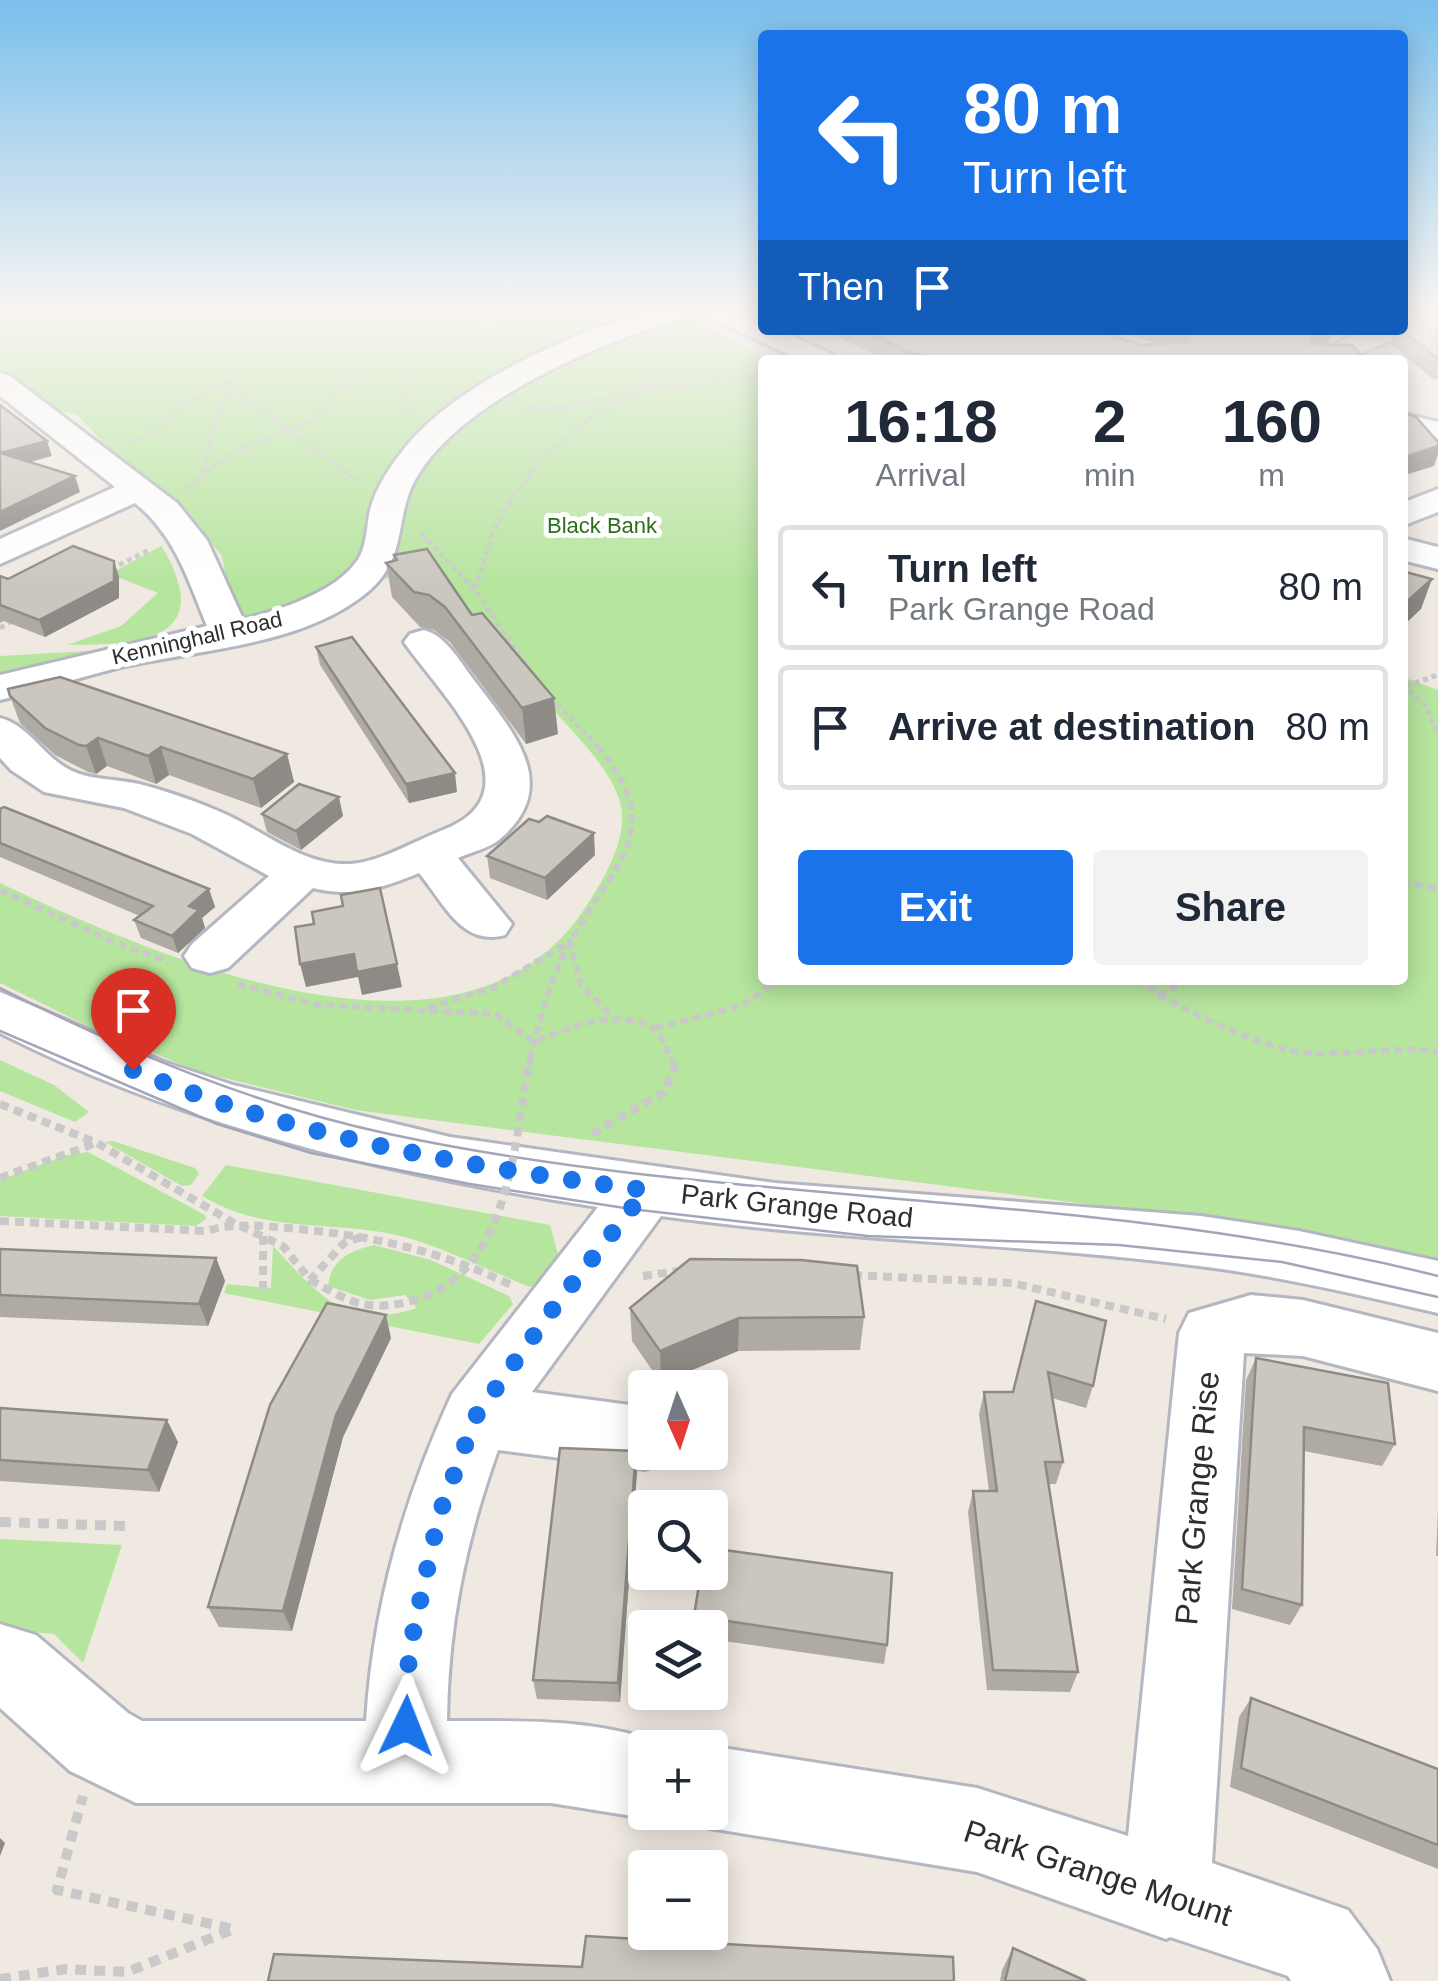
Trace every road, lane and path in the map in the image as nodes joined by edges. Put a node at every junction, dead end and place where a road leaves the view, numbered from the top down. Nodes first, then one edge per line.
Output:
1 (23, 401) edge
2 (189, 401) edge
3 (223, 401) edge
4 (253, 401) edge
5 (328, 401) edge
6 (405, 401) edge
7 (481, 401) edge
8 (595, 401) edge
9 (621, 401) edge
10 (476, 404) junction
11 (451, 422) junction
12 (1408, 424) edge
13 (289, 430) junction
14 (1438, 431) edge
15 (124, 445) dead end
16 (204, 472) junction
17 (393, 491) junction
18 (1438, 499) edge
19 (1408, 513) edge
20 (157, 514) junction
21 (1408, 550) edge
22 (0, 553) edge
23 (1438, 558) edge
24 (110, 570) edge
25 (475, 590) dead end
26 (7, 616) edge
27 (22, 616) edge
28 (2, 627) edge
29 (230, 633) junction
30 (424, 642) dead end
31 (1438, 675) edge
32 (1408, 684) edge
33 (0, 688) edge
34 (1408, 689) edge
35 (0, 731) edge
36 (1438, 736) edge
37 (17, 778) edge
38 (430, 854) junction
39 (304, 870) junction
40 (1408, 882) edge
41 (1438, 884) edge
42 (0, 890) edge
43 (487, 924) dead end
44 (203, 967) junction
45 (771, 985) edge
46 (1144, 985) edge
47 (1178, 985) edge
48 (1157, 995) junction
49 (0, 1010) edge
50 (424, 1010) junction
51 (613, 1017) junction
52 (655, 1028) junction
53 (1438, 1052) edge
54 (530, 1059) dead end
55 (0, 1104) edge
56 (592, 1134) dead end
57 (97, 1143) junction
58 (0, 1178) edge
59 (646, 1190) junction
60 (0, 1221) edge
61 (234, 1223) junction
62 (262, 1235) junction
63 (366, 1236) junction
64 (701, 1270) edge
65 (849, 1275) edge
66 (638, 1277) dead end
67 (310, 1280) junction
68 (1438, 1287) edge
69 (263, 1289) dead end
70 (520, 1289) dead end
71 (1176, 1322) dead end
72 (1438, 1362) edge
73 (476, 1416) junction
74 (628, 1436) edge
75 (0, 1522) edge
76 (125, 1526) dead end
77 (0, 1663) edge
78 (98, 1742) junction
79 (405, 1764) junction
80 (628, 1774) edge
81 (728, 1791) edge
82 (1166, 1894) junction
83 (0, 1979) edge
84 (1345, 1981) edge

1 - 20 street
2 - 15 path
3 - 16 path
4 - 13 path
5 - 13 path
6 - 11 path
7 - 10 street, Kenninghall Road
8 - 10 path
9 - 25 path
10 - 11 street, Kenninghall Road
11 - 17 street, Kenninghall Road
12 - 14 street
13 - 16 path
13 - 17 path
16 - 20 path
17 - 29 street, Kenninghall Road
18 - 19 street
20 - 22 street
20 - 24 path
20 - 29 street
21 - 23 street
26 - 28 path
27 - 28 path
29 - 33 street, Kenninghall Road
30 - 38 street
31 - 32 path
34 - 36 path
35 - 37 street
37 - 39 street
38 - 39 street
38 - 43 street
39 - 44 street
40 - 41 path
42 - 44 path
44 - 50 path
45 - 52 path
46 - 48 path
47 - 48 path
48 - 53 path
49 - 59 street, Park Grange Road
50 - 51 path
50 - 51 path
51 - 52 path
52 - 56 path
54 - 67 path, bridge
55 - 57 path
57 - 58 path
57 - 61 path
59 - 68 street, Park Grange Road
59 - 73 street
60 - 61 path
61 - 62 path
61 - 63 path
62 - 67 path
62 - 69 path
63 - 67 path
63 - 70 path
64 - 66 path
65 - 71 path
72 - 82 street, Park Grange Rise
73 - 74 street
73 - 79 street
75 - 76 path
77 - 78 street
78 - 79 street
78 - 83 path
79 - 80 street
81 - 82 street, Park Grange Mount
82 - 84 street, Park Grange Mount

